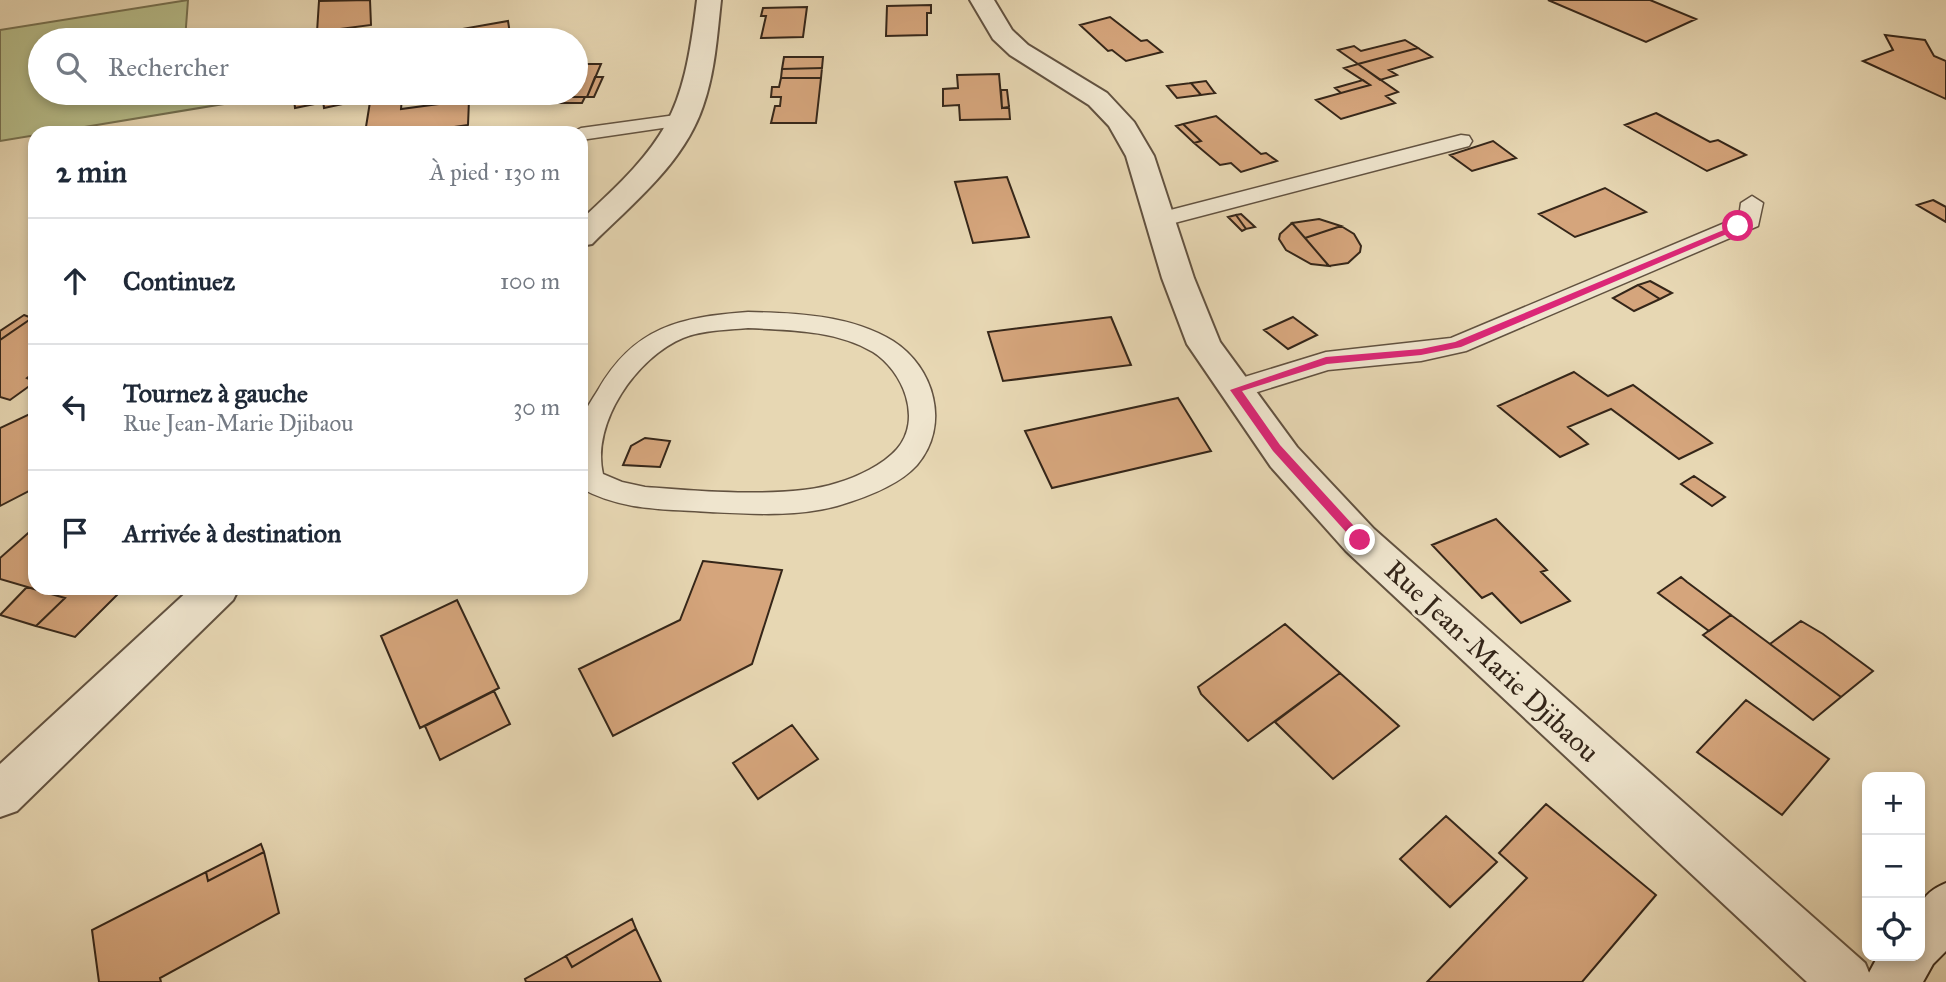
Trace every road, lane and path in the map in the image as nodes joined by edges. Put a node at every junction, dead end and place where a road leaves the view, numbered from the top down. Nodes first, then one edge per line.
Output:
1 (709, 0) edge
2 (982, 0) edge
3 (683, 120) junction
4 (588, 133) edge
5 (1461, 141) dead end
6 (1752, 203) dead end
7 (1159, 220) junction
8 (588, 230) edge
9 (1236, 390) junction
10 (593, 398) edge
11 (588, 428) edge
12 (588, 473) edge
13 (211, 595) edge
14 (0, 795) edge
15 (1946, 908) edge
16 (1925, 936) edge
17 (1906, 961) edge
18 (1846, 982) edge
19 (1891, 982) edge

1 - 3 street
2 - 7 street, Rue Jean-Marie Djibaou
3 - 4 lane
3 - 8 street
5 - 7 lane
6 - 9 lane
7 - 9 street, Rue Jean-Marie Djibaou
9 - 18 street, Rue Jean-Marie Djibaou
10 - 11 lane
10 - 12 lane
13 - 14 street
15 - 16 street
17 - 19 street

